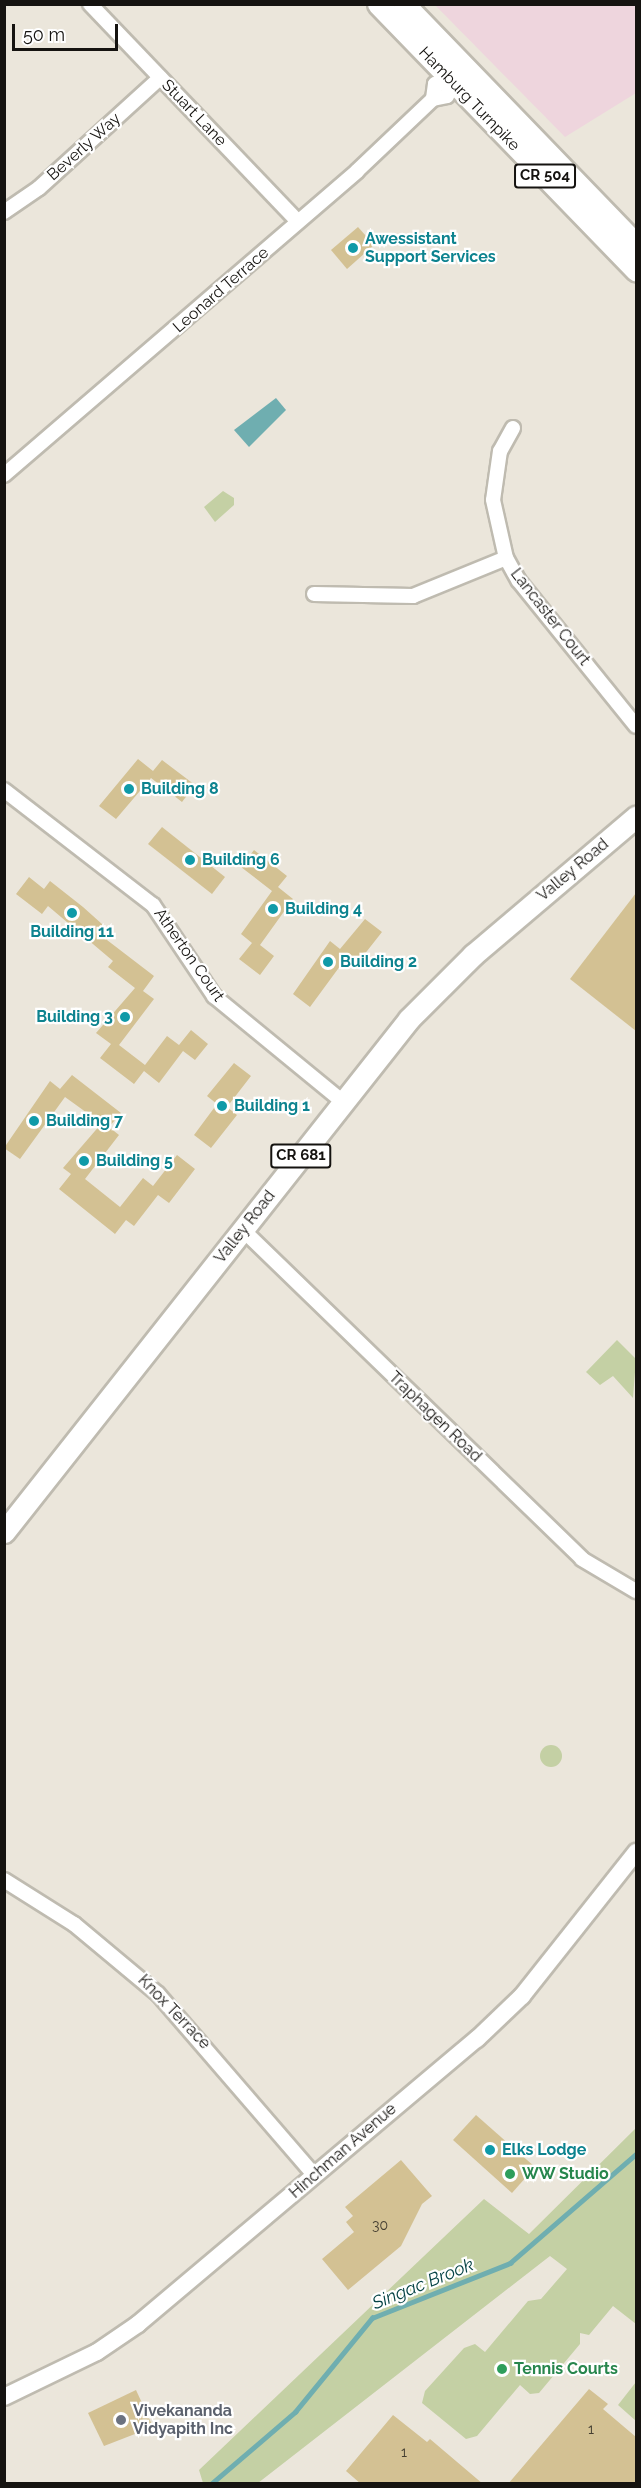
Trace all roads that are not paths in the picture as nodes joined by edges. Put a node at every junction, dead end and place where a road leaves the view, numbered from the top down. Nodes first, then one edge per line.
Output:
1 (90, 4) edge
2 (378, 4) edge
3 (404, 4) edge
4 (160, 78) junction
5 (453, 82) junction
6 (4, 212) edge
7 (298, 222) junction
8 (636, 244) edge
9 (636, 270) edge
10 (513, 428) dead end
11 (4, 476) edge
12 (506, 558) junction
13 (314, 594) dead end
14 (636, 726) edge
15 (4, 789) edge
16 (636, 817) edge
17 (343, 1102) junction
18 (243, 1230) junction
19 (4, 1532) edge
20 (636, 1591) edge
21 (636, 1852) edge
22 (4, 1880) edge
23 (314, 2175) junction
24 (4, 2397) edge

1 - 4 street, Stuart Lane
2 - 5 main road, Hamburg Turnpike / CR 504
3 - 8 main road, CR 504
4 - 6 street, Beverly Way
4 - 7 street, Stuart Lane
5 - 7 street, Leonard Terrace
5 - 9 main road, Hamburg Turnpike / CR 504
7 - 11 street, Leonard Terrace
10 - 12 street, Lancaster Court
12 - 13 street
12 - 14 street, Lancaster Court
15 - 17 street, Atherton Court
16 - 17 main road, Valley Road / CR 681
17 - 18 main road, Valley Road / CR 681
18 - 19 main road, Valley Road / CR 681
18 - 20 street, Traphagen Road
21 - 23 street, Hinchman Avenue
22 - 23 street, Knox Terrace
23 - 24 street, Hinchman Avenue

